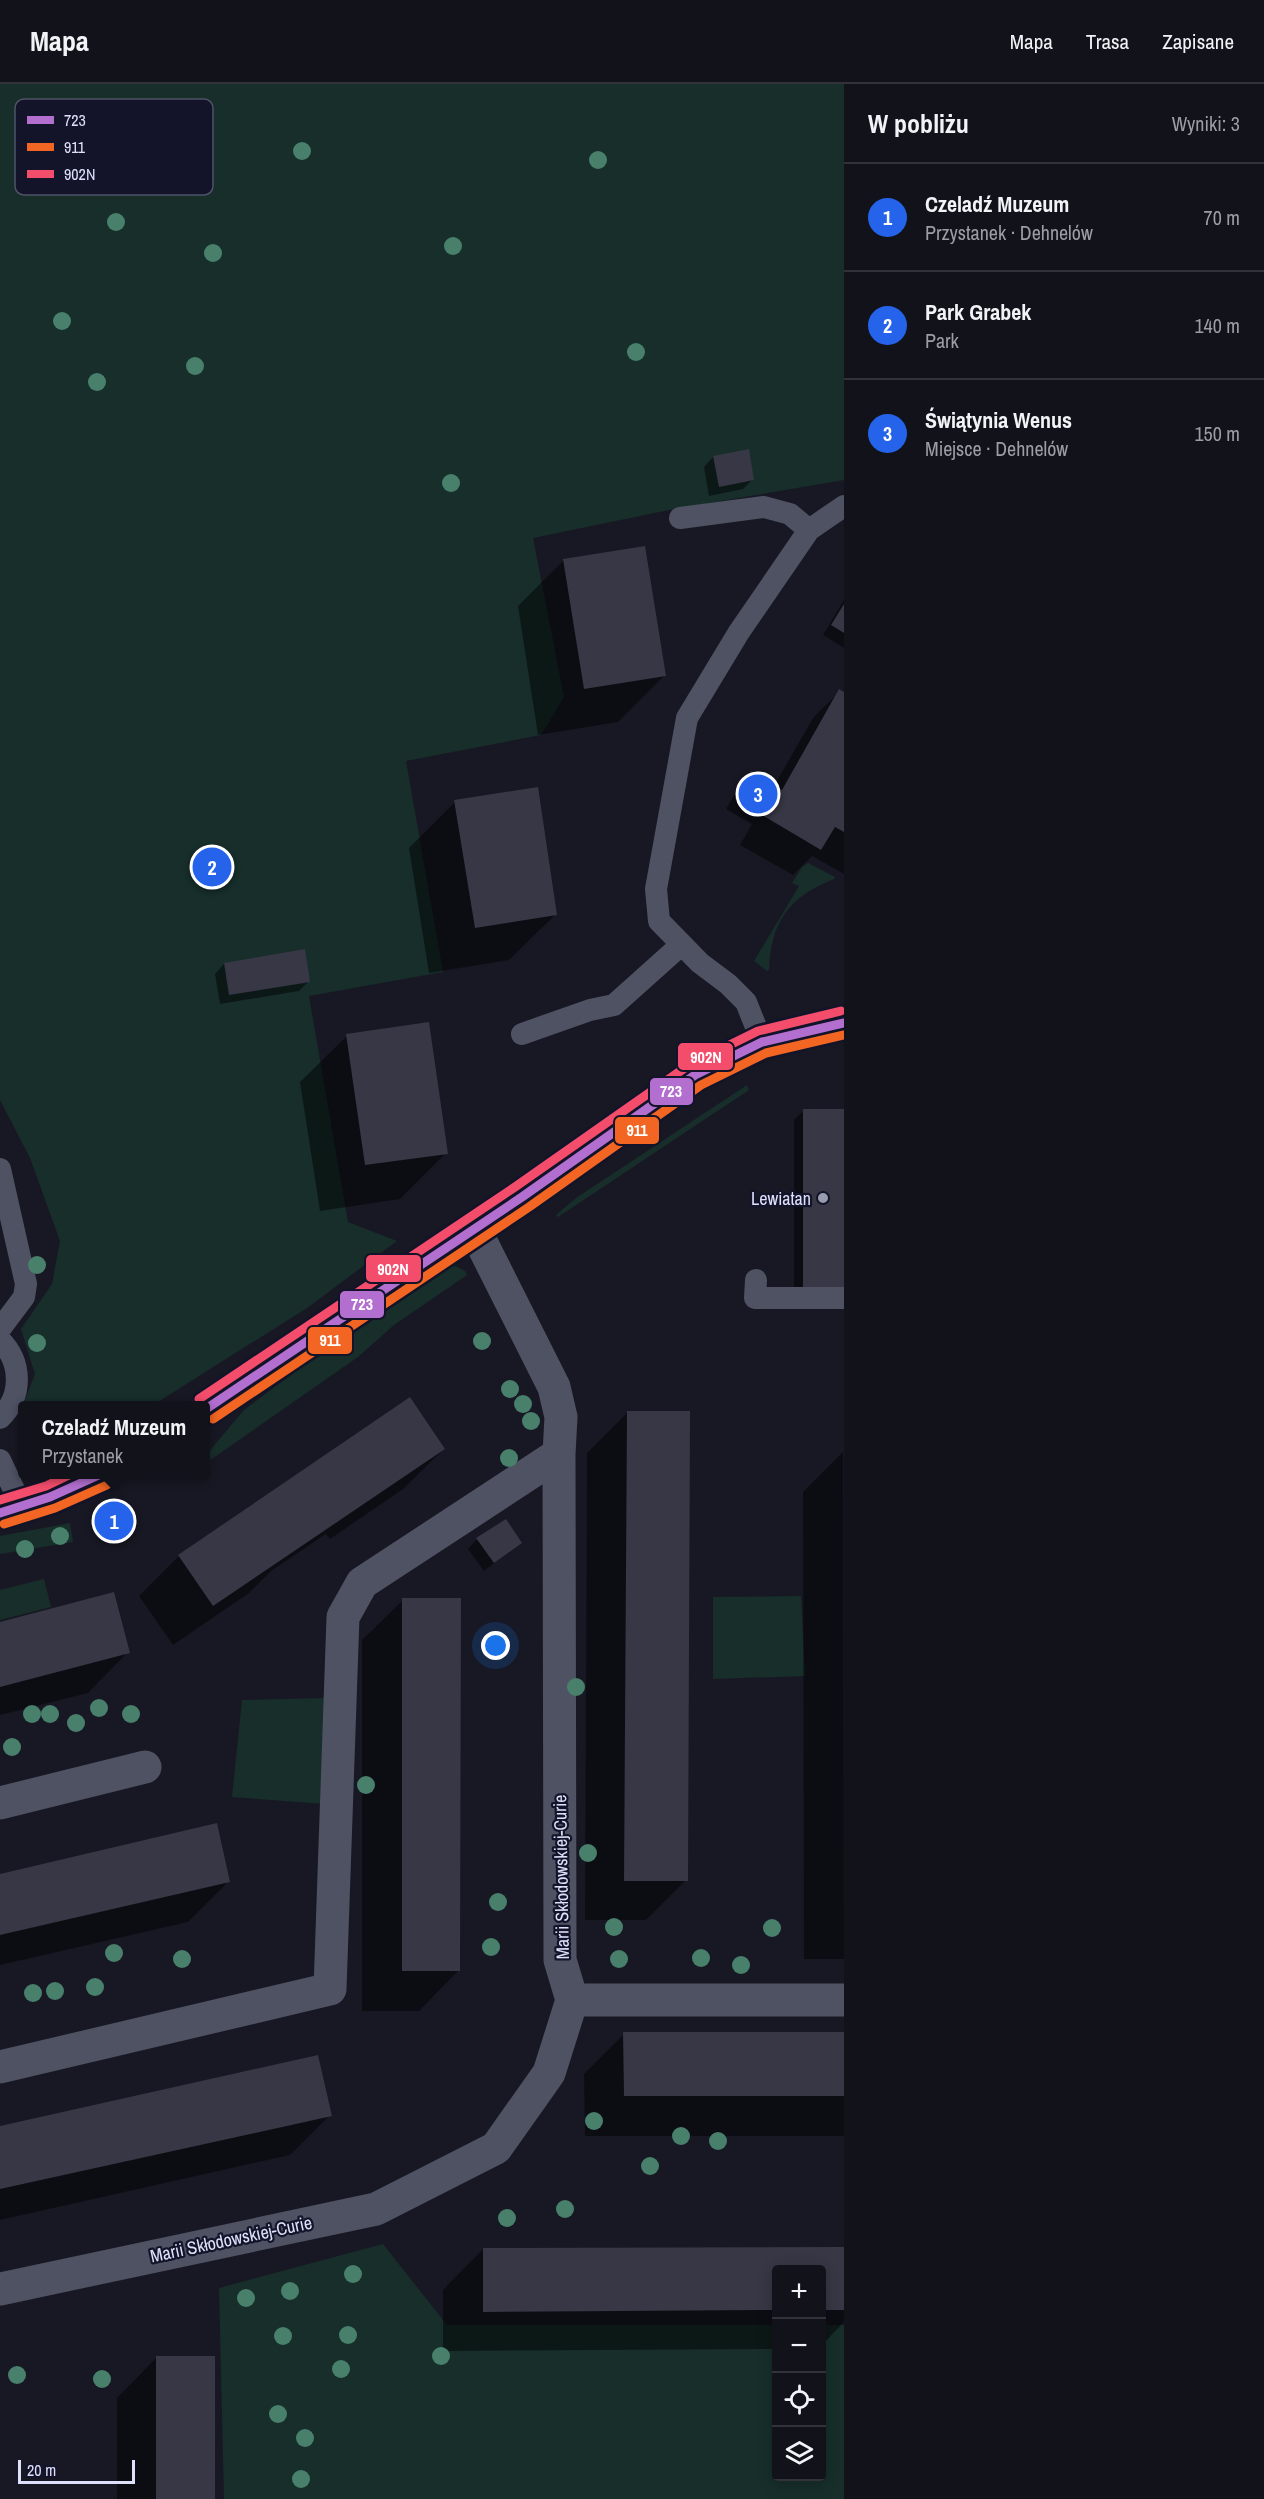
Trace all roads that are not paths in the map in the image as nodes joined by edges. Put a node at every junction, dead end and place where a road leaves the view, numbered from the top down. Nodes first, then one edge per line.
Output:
1 (844, 506) edge
2 (680, 518) dead end
3 (808, 530) junction
4 (681, 945) junction
5 (844, 1023) edge
6 (522, 1034) dead end
7 (762, 1042) junction
8 (0, 1169) edge
9 (474, 1228) junction
10 (756, 1280) dead end
11 (844, 1298) edge
12 (0, 1329) edge
13 (0, 1340) edge
14 (210, 1406) edge
15 (0, 1418) edge
16 (559, 1454) junction
17 (0, 1461) edge
18 (89, 1479) edge
19 (11, 1510) edge
20 (145, 1767) dead end
21 (0, 1803) edge
22 (572, 2000) junction
23 (844, 2000) edge
24 (0, 2067) edge
25 (0, 2289) edge

1 - 3 lane
2 - 3 lane
3 - 4 lane
4 - 6 lane
4 - 7 lane
5 - 7 street
7 - 9 street
8 - 12 lane
9 - 14 street
9 - 16 street, Marii Skłodowskiej-Curie
10 - 11 lane
13 - 15 lane
16 - 22 street, Marii Skłodowskiej-Curie
16 - 24 street
17 - 19 lane
18 - 19 street
20 - 21 street
22 - 23 street
22 - 25 street, Marii Skłodowskiej-Curie

